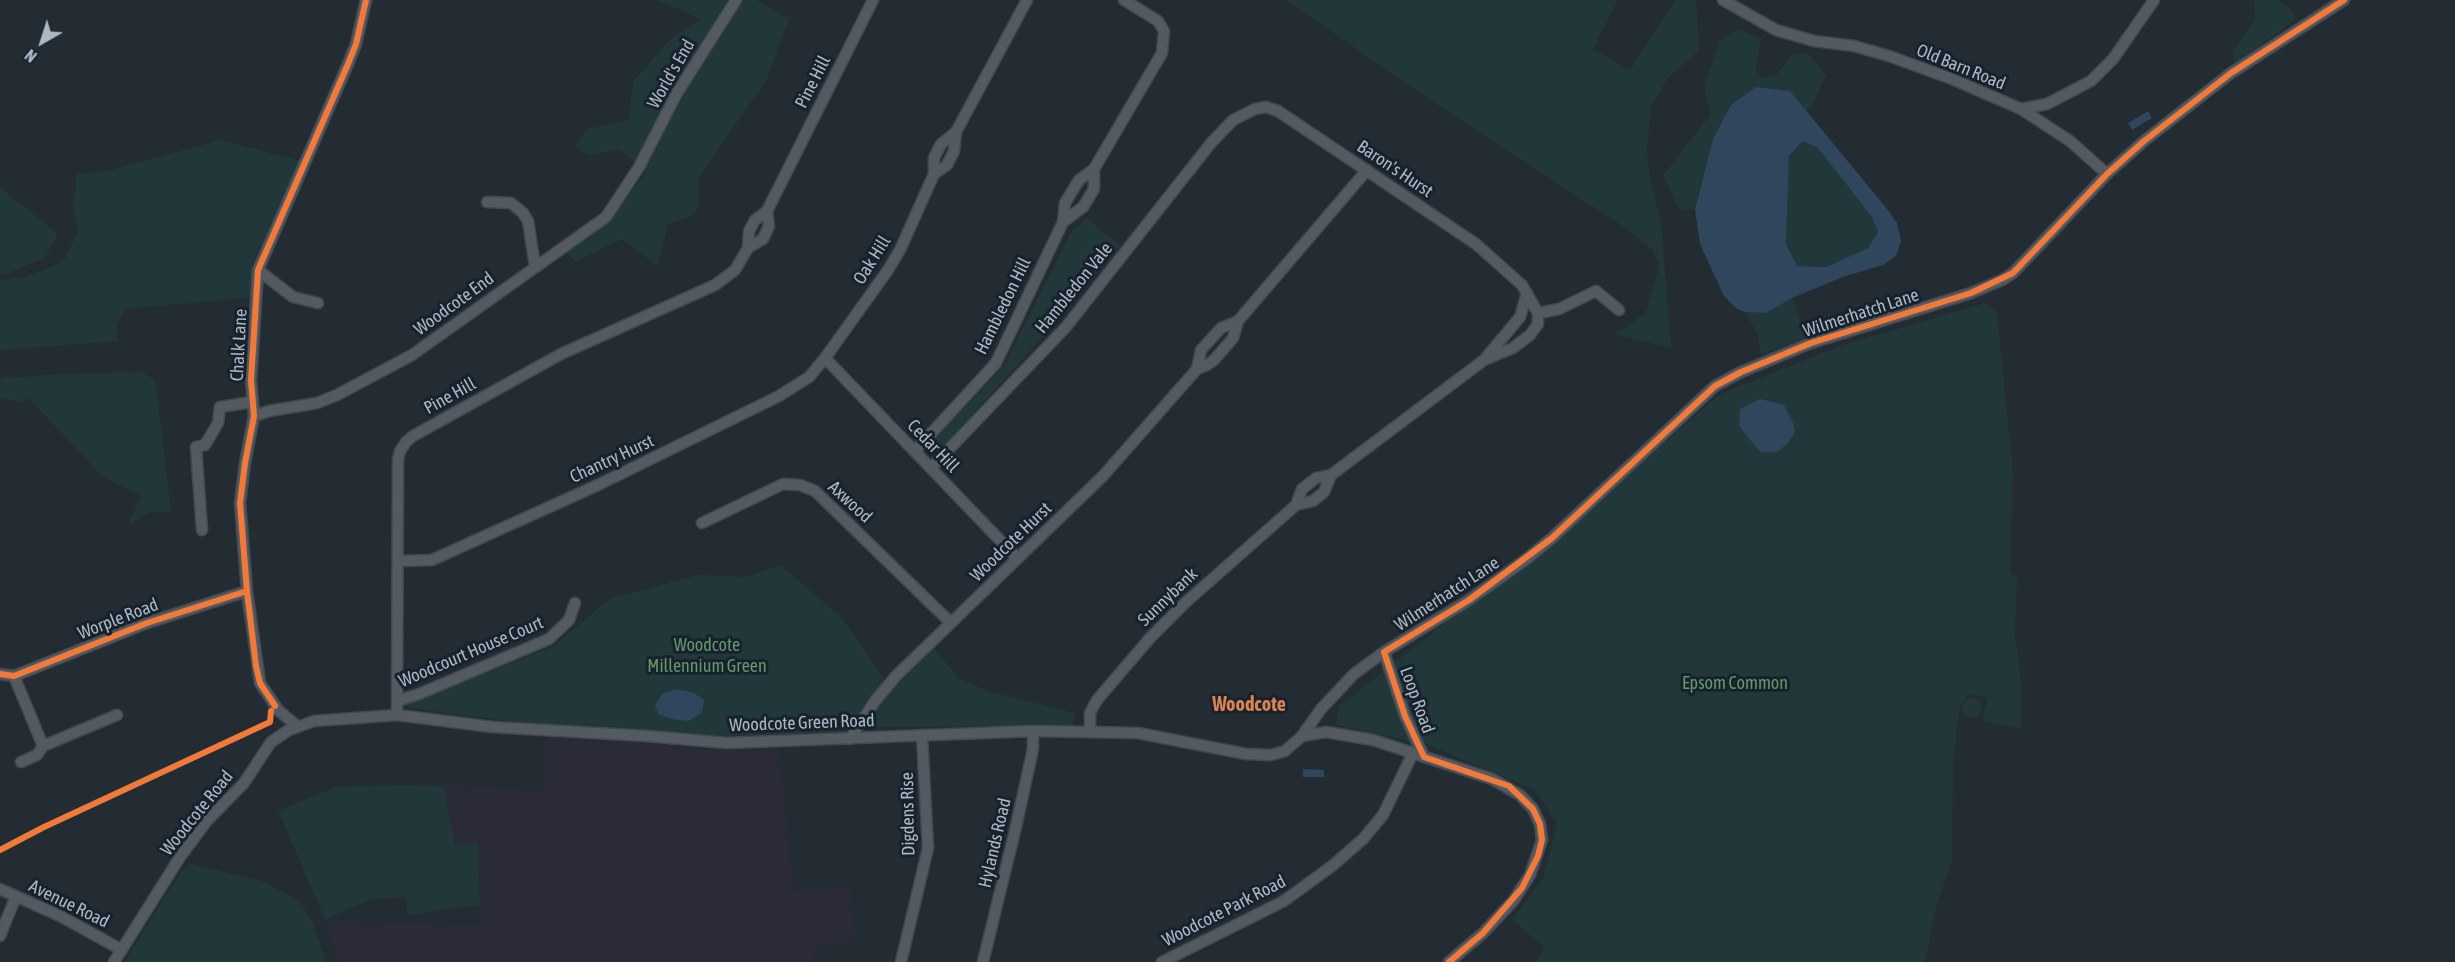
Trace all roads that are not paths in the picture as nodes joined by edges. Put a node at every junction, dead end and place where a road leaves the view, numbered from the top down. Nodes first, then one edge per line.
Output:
1 (366, 0) edge
2 (736, 0) edge
3 (873, 0) edge
4 (1027, 0) edge
5 (1124, 0) edge
6 (1723, 0) edge
7 (2154, 0) edge
8 (2344, 0) edge
9 (2021, 109) junction
10 (1233, 120) joint
11 (639, 167) joint
12 (1095, 169) junction
13 (1367, 170) junction
14 (2107, 174) junction
15 (487, 202) dead end
16 (1063, 222) junction
17 (535, 266) junction
18 (258, 270) junction
19 (1527, 293) junction
20 (318, 303) dead end
21 (1619, 310) dead end
22 (1538, 313) junction
23 (1238, 321) junction
24 (825, 358) junction
25 (1484, 360) junction
26 (1197, 369) junction
27 (252, 402) junction
28 (254, 416) junction
29 (915, 451) junction
30 (931, 468) junction
31 (1331, 475) junction
32 (1296, 505) junction
33 (702, 523) dead end
34 (202, 530) dead end
35 (1017, 558) junction
36 (399, 561) junction
37 (247, 591) junction
38 (575, 603) dead end
39 (951, 623) junction
40 (1384, 652) junction
41 (0, 674) edge
42 (15, 676) junction
43 (397, 701) junction
44 (117, 715) dead end
45 (397, 715) junction
46 (297, 726) junction
47 (1033, 731) junction
48 (1090, 732) junction
49 (922, 735) junction
50 (1302, 736) junction
51 (850, 739) junction
52 (43, 746) junction
53 (1419, 755) junction
54 (21, 762) dead end
55 (0, 889) edge
56 (16, 896) junction
57 (0, 936) edge
58 (122, 950) junction
59 (114, 962) edge
60 (901, 962) edge
61 (983, 962) edge
62 (1162, 962) edge
63 (1449, 962) edge

1 - 18 street, Chalk Lane
2 - 11 street, World's End
3 - 36 street, Pine Hill
4 - 24 street, Oak Hill
5 - 12 street, Hambledon Hill
6 - 9 street, Old Barn Road
7 - 9 street, Old Barn Road
8 - 14 street, Wilmerhatch Lane
9 - 14 street, Old Barn Road
10 - 13 street, Baron's Hurst
10 - 30 street, Hambledon Vale
11 - 17 street, Woodcote End
12 - 16 street, Hambledon Hill
12 - 16 street, Hambledon Hill
13 - 19 street, Baron's Hurst
13 - 23 street, Woodcote Hurst
14 - 40 street, Wilmerhatch Lane
15 - 17 street
16 - 29 street, Hambledon Hill
17 - 28 street, Woodcote End
18 - 20 street
18 - 27 street, Chalk Lane
19 - 22 street
19 - 25 street, Sunnybank
21 - 22 street
22 - 25 street, Sunnybank
23 - 26 street, Woodcote Hurst
23 - 26 street, Woodcote Hurst
24 - 29 street, Cedar Hill
24 - 36 street, Chantry Hurst
25 - 31 street, Sunnybank
26 - 35 street, Woodcote Hurst
27 - 28 street, Chalk Lane
27 - 34 street
28 - 37 street, Chalk Lane
29 - 30 street, Cedar Hill
30 - 35 street, Cedar Hill
31 - 32 street, Sunnybank
31 - 32 street, Sunnybank
32 - 48 street, Sunnybank
33 - 39 street, Axwood
35 - 39 street, Woodcote Hurst
36 - 43 street, Pine Hill
37 - 42 street, Worple Road
37 - 46 street, Chalk Lane
38 - 43 street, Woodcourt House Court
39 - 51 street, Woodcote Hurst
40 - 50 street, Wilmerhatch Lane
40 - 53 street, Loop Road
41 - 42 street, Worple Road
42 - 52 street
43 - 45 street, Pine Hill
44 - 52 street
45 - 46 street, Woodcote Green Road
45 - 51 street, Woodcote Green Road
46 - 58 street, Woodcote Road
47 - 48 street, Woodcote Green Road
47 - 49 street, Woodcote Green Road
47 - 61 street, Hylands Road
48 - 50 street, Woodcote Green Road
49 - 51 street, Woodcote Green Road
49 - 60 street, Digdens Rise
50 - 53 street
52 - 54 street
53 - 62 street, Woodcote Park Road
53 - 63 street
55 - 56 street, Avenue Road
56 - 57 street
56 - 58 street, Avenue Road
58 - 59 street, Woodcote Road

